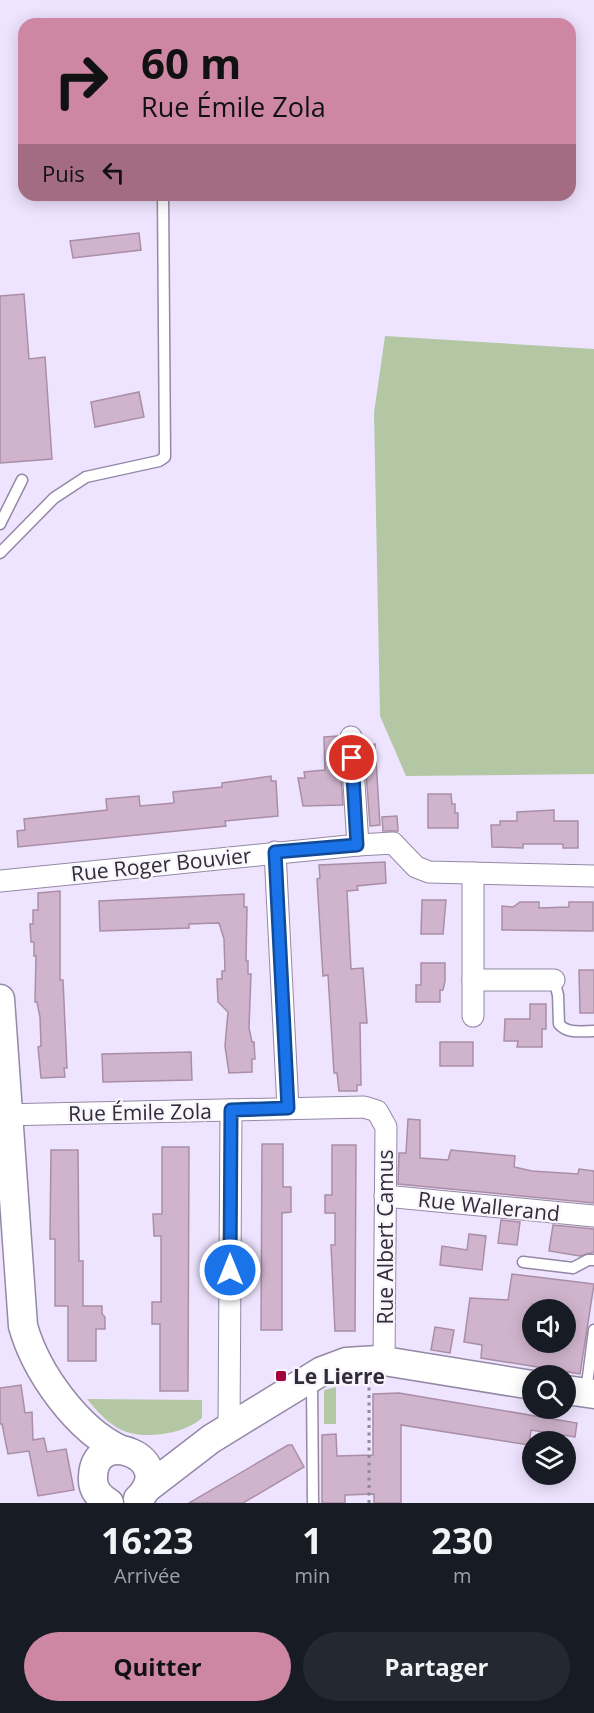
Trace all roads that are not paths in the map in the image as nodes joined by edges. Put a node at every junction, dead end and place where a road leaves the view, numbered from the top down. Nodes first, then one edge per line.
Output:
1 (163, 201) edge
2 (22, 480) dead end
3 (0, 524) edge
4 (0, 553) edge
5 (351, 736) dead end
6 (357, 845) junction
7 (275, 852) junction
8 (472, 873) junction
9 (594, 876) edge
10 (0, 881) edge
11 (473, 980) junction
12 (554, 980) joint
13 (0, 999) edge
14 (473, 1016) dead end
15 (594, 1031) edge
16 (288, 1108) junction
17 (231, 1110) junction
18 (380, 1114) joint
19 (3, 1115) edge
20 (385, 1196) junction
21 (594, 1216) edge
22 (594, 1260) edge
23 (524, 1262) dead end
24 (594, 1330) edge
25 (377, 1360) junction
26 (312, 1377) junction
27 (48, 1380) junction
28 (522, 1383) edge
29 (582, 1392) edge
30 (220, 1433) junction
31 (128, 1451) junction
32 (95, 1492) edge
33 (138, 1499) edge
34 (313, 1503) edge

1 - 4 lane
2 - 3 lane
5 - 6 street
6 - 7 street, Rue Roger Bouvier
6 - 8 street, Rue Roger Bouvier
7 - 10 street, Rue Roger Bouvier
7 - 16 street
8 - 9 street, Rue Roger Bouvier
8 - 11 street
11 - 12 street
11 - 14 street
12 - 15 lane
13 - 19 street
16 - 17 street, Rue Émile Zola
16 - 18 street, Rue Émile Zola
17 - 19 street, Rue Émile Zola
17 - 30 street
18 - 20 street, Rue Albert Camus
19 - 27 street
20 - 21 street, Rue Wallerand
20 - 25 street, Rue Albert Camus
22 - 23 lane
24 - 29 lane
25 - 26 street
25 - 28 street
26 - 30 street
26 - 34 lane
27 - 31 street
27 - 32 street
30 - 31 street
30 - 33 street
31 - 32 street
31 - 33 street

